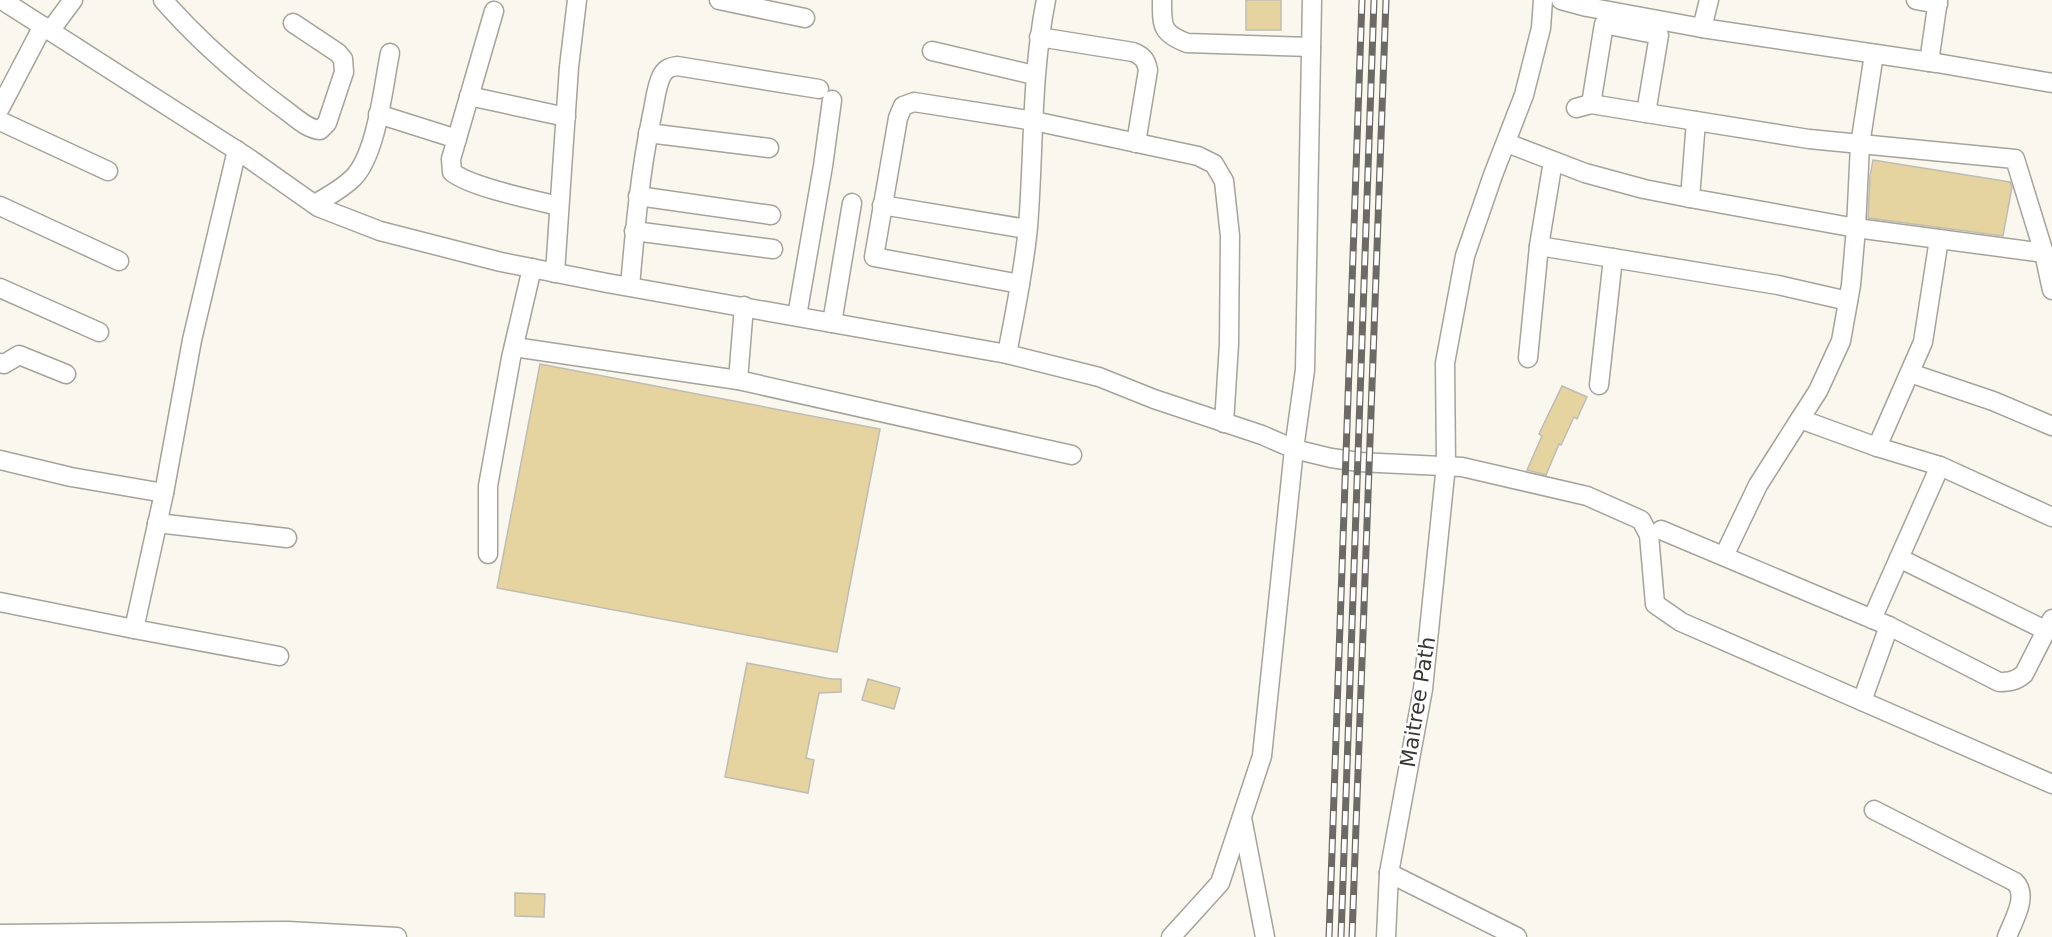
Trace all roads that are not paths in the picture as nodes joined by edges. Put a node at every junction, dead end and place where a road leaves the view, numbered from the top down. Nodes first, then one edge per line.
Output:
1 (4, 0) edge
2 (73, 0) edge
3 (163, 0) edge
4 (577, 0) edge
5 (718, 0) edge
6 (1046, 0) edge
7 (1162, 0) edge
8 (1312, 0) edge
9 (1543, 0) edge
10 (1561, 0) edge
11 (1709, 0) edge
12 (1916, 0) edge
13 (1938, 2) edge
14 (1588, 3) edge
15 (494, 11) dead end
16 (806, 18) dead end
17 (293, 23) dead end
18 (1702, 28) junction
19 (47, 29) junction
20 (1039, 37) junction
21 (1311, 46) junction
22 (933, 51) dead end
23 (390, 54) dead end
24 (1874, 54) junction
25 (1929, 62) junction
26 (1034, 75) junction
27 (2052, 83) edge
28 (469, 96) junction
29 (0, 108) edge
30 (1646, 113) junction
31 (378, 114) junction
32 (566, 117) junction
33 (0, 121) edge
34 (1034, 121) junction
35 (1696, 121) junction
36 (648, 133) junction
37 (457, 139) junction
38 (1136, 143) junction
39 (1507, 143) junction
40 (1860, 145) junction
41 (769, 148) dead end
42 (237, 150) junction
43 (1553, 161) junction
44 (108, 171) dead end
45 (638, 196) junction
46 (1689, 198) junction
47 (852, 203) dead end
48 (315, 204) junction
49 (882, 205) junction
50 (0, 206) edge
51 (559, 206) junction
52 (771, 215) dead end
53 (1856, 228) junction
54 (1028, 229) junction
55 (634, 231) junction
56 (1939, 239) junction
57 (1539, 246) junction
58 (773, 249) dead end
59 (2044, 253) junction
60 (1613, 258) junction
61 (118, 261) dead end
62 (532, 268) junction
63 (555, 273) junction
64 (1020, 284) junction
65 (630, 286) junction
66 (0, 288) edge
67 (2052, 290) edge
68 (1848, 301) junction
69 (744, 306) junction
70 (797, 316) junction
71 (832, 323) junction
72 (99, 332) dead end
73 (514, 347) junction
74 (1007, 354) junction
75 (1528, 358) dead end
76 (0, 363) edge
77 (1910, 373) junction
78 (66, 374) dead end
79 (738, 380) junction
80 (1599, 385) dead end
81 (1800, 419) junction
82 (1224, 423) junction
83 (2052, 426) edge
84 (1876, 447) junction
85 (1294, 449) junction
86 (1072, 455) dead end
87 (0, 460) edge
88 (1446, 465) junction
89 (1940, 466) junction
90 (164, 493) junction
91 (2052, 517) edge
92 (157, 523) junction
93 (1660, 530) dead end
94 (287, 538) dead end
95 (488, 554) dead end
96 (1724, 556) junction
97 (1899, 558) junction
98 (0, 602) edge
99 (1872, 619) junction
100 (2049, 625) edge
101 (1889, 626) junction
102 (134, 629) junction
103 (2045, 651) edge
104 (279, 656) dead end
105 (1862, 700) junction
106 (2052, 784) edge
107 (1874, 810) dead end
108 (1242, 817) junction
109 (1389, 873) junction
110 (0, 934) edge
111 (40, 935) edge
112 (397, 937) edge
113 (1171, 937) edge
114 (1265, 937) edge
115 (1386, 937) edge
116 (1517, 937) edge
117 (2007, 937) edge

1 - 19 street
2 - 19 street
3 - 17 street
4 - 32 street
5 - 16 street
6 - 20 street
7 - 21 street
8 - 21 street
9 - 39 street, Maitree Path
10 - 14 street
11 - 18 street
12 - 13 street
13 - 25 street
14 - 18 street
15 - 28 street
18 - 24 street
19 - 29 street
19 - 42 street
20 - 26 street
20 - 38 street
21 - 85 street
22 - 26 street
23 - 31 street
24 - 25 street
24 - 40 street
25 - 27 street
26 - 34 street
28 - 32 street
28 - 37 street
30 - 30 street
30 - 35 street
31 - 37 street
31 - 48 street
32 - 51 street
33 - 44 street
34 - 38 street
34 - 49 street
34 - 54 street
35 - 40 street
35 - 46 street
36 - 41 street
36 - 45 street
36 - 70 street
37 - 51 street
38 - 82 street
39 - 43 street
39 - 88 street, Maitree Path
40 - 53 street
40 - 59 street
42 - 48 street
42 - 90 street
43 - 46 street
43 - 57 street
45 - 52 street
45 - 55 street
46 - 53 street
47 - 71 street
48 - 62 street
49 - 54 street
49 - 64 street
50 - 61 street
51 - 63 street
53 - 56 street
53 - 68 street
54 - 64 street
55 - 58 street
55 - 65 street
56 - 59 street
56 - 77 street
57 - 60 street
57 - 75 street
59 - 67 street
60 - 68 street
60 - 80 street
62 - 63 street
62 - 73 street
63 - 65 street
64 - 74 street
65 - 69 street
66 - 72 street
68 - 81 street
69 - 70 street
69 - 79 street
70 - 71 street
71 - 74 street
73 - 79 street
73 - 95 street
74 - 82 street
76 - 78 street
77 - 83 street
77 - 84 street
79 - 86 street
81 - 84 street
81 - 96 street
82 - 85 street
84 - 89 street
85 - 88 street
85 - 108 street
87 - 90 street
88 - 105 street
88 - 109 street, Maitree Path
89 - 91 street
89 - 97 street
90 - 92 street
92 - 94 street
92 - 102 street
93 - 96 street
96 - 99 street
97 - 99 street
97 - 100 street
98 - 102 street
99 - 101 street
100 - 103 street
101 - 103 street
101 - 105 street
102 - 104 street
105 - 106 street
107 - 117 street
108 - 113 street
108 - 114 street
109 - 115 street, Maitree Path
109 - 116 street
110 - 111 street
111 - 112 street

